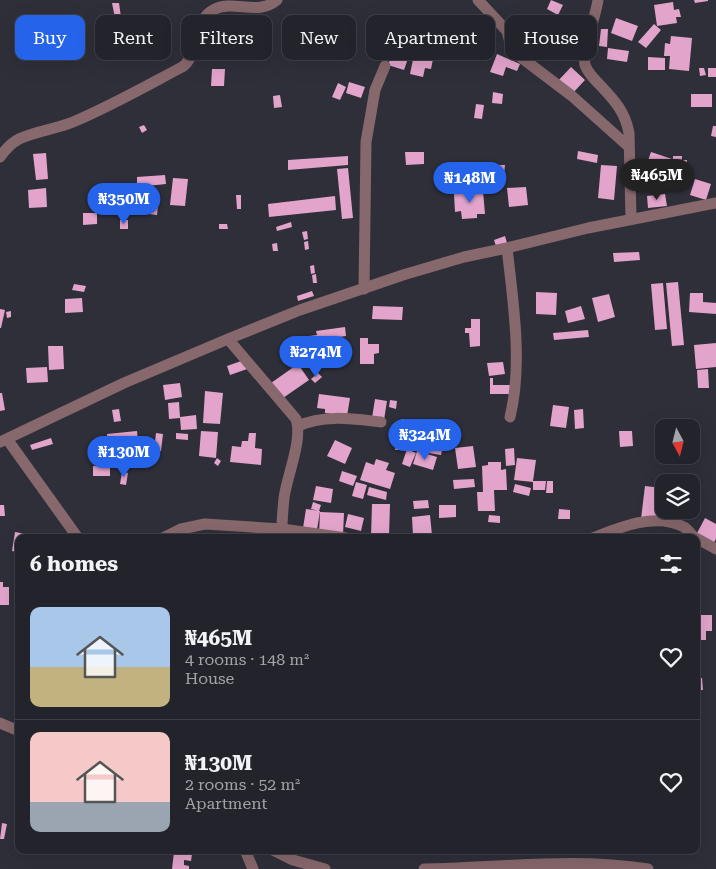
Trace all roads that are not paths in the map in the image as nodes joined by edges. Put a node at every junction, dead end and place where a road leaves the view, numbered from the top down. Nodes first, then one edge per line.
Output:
1 (277, 0) edge
2 (478, 0) edge
3 (598, 0) edge
4 (385, 66) dead end
5 (629, 147) junction
6 (0, 157) edge
7 (716, 202) edge
8 (631, 219) junction
9 (507, 248) junction
10 (364, 289) junction
11 (228, 339) junction
12 (510, 417) dead end
13 (381, 422) dead end
14 (298, 426) junction
15 (4, 441) edge
16 (282, 529) junction
17 (75, 534) edge
18 (170, 534) edge
19 (318, 534) edge
20 (603, 534) edge
21 (691, 534) edge
22 (700, 540) edge
23 (716, 549) edge
24 (0, 723) edge
25 (15, 729) edge
26 (247, 854) edge
27 (281, 854) edge
28 (253, 869) edge
29 (325, 869) edge
30 (424, 869) edge
31 (648, 869) edge

1 - 6 street
2 - 5 street
3 - 5 street
4 - 10 street
5 - 8 street
7 - 8 street
8 - 9 street
9 - 10 street
9 - 12 street
10 - 11 street
11 - 14 street
11 - 15 street
13 - 14 street
14 - 16 street
15 - 17 street
16 - 18 street
16 - 19 street
20 - 21 street
22 - 23 street
24 - 25 street
26 - 28 street
27 - 29 street
30 - 31 street

